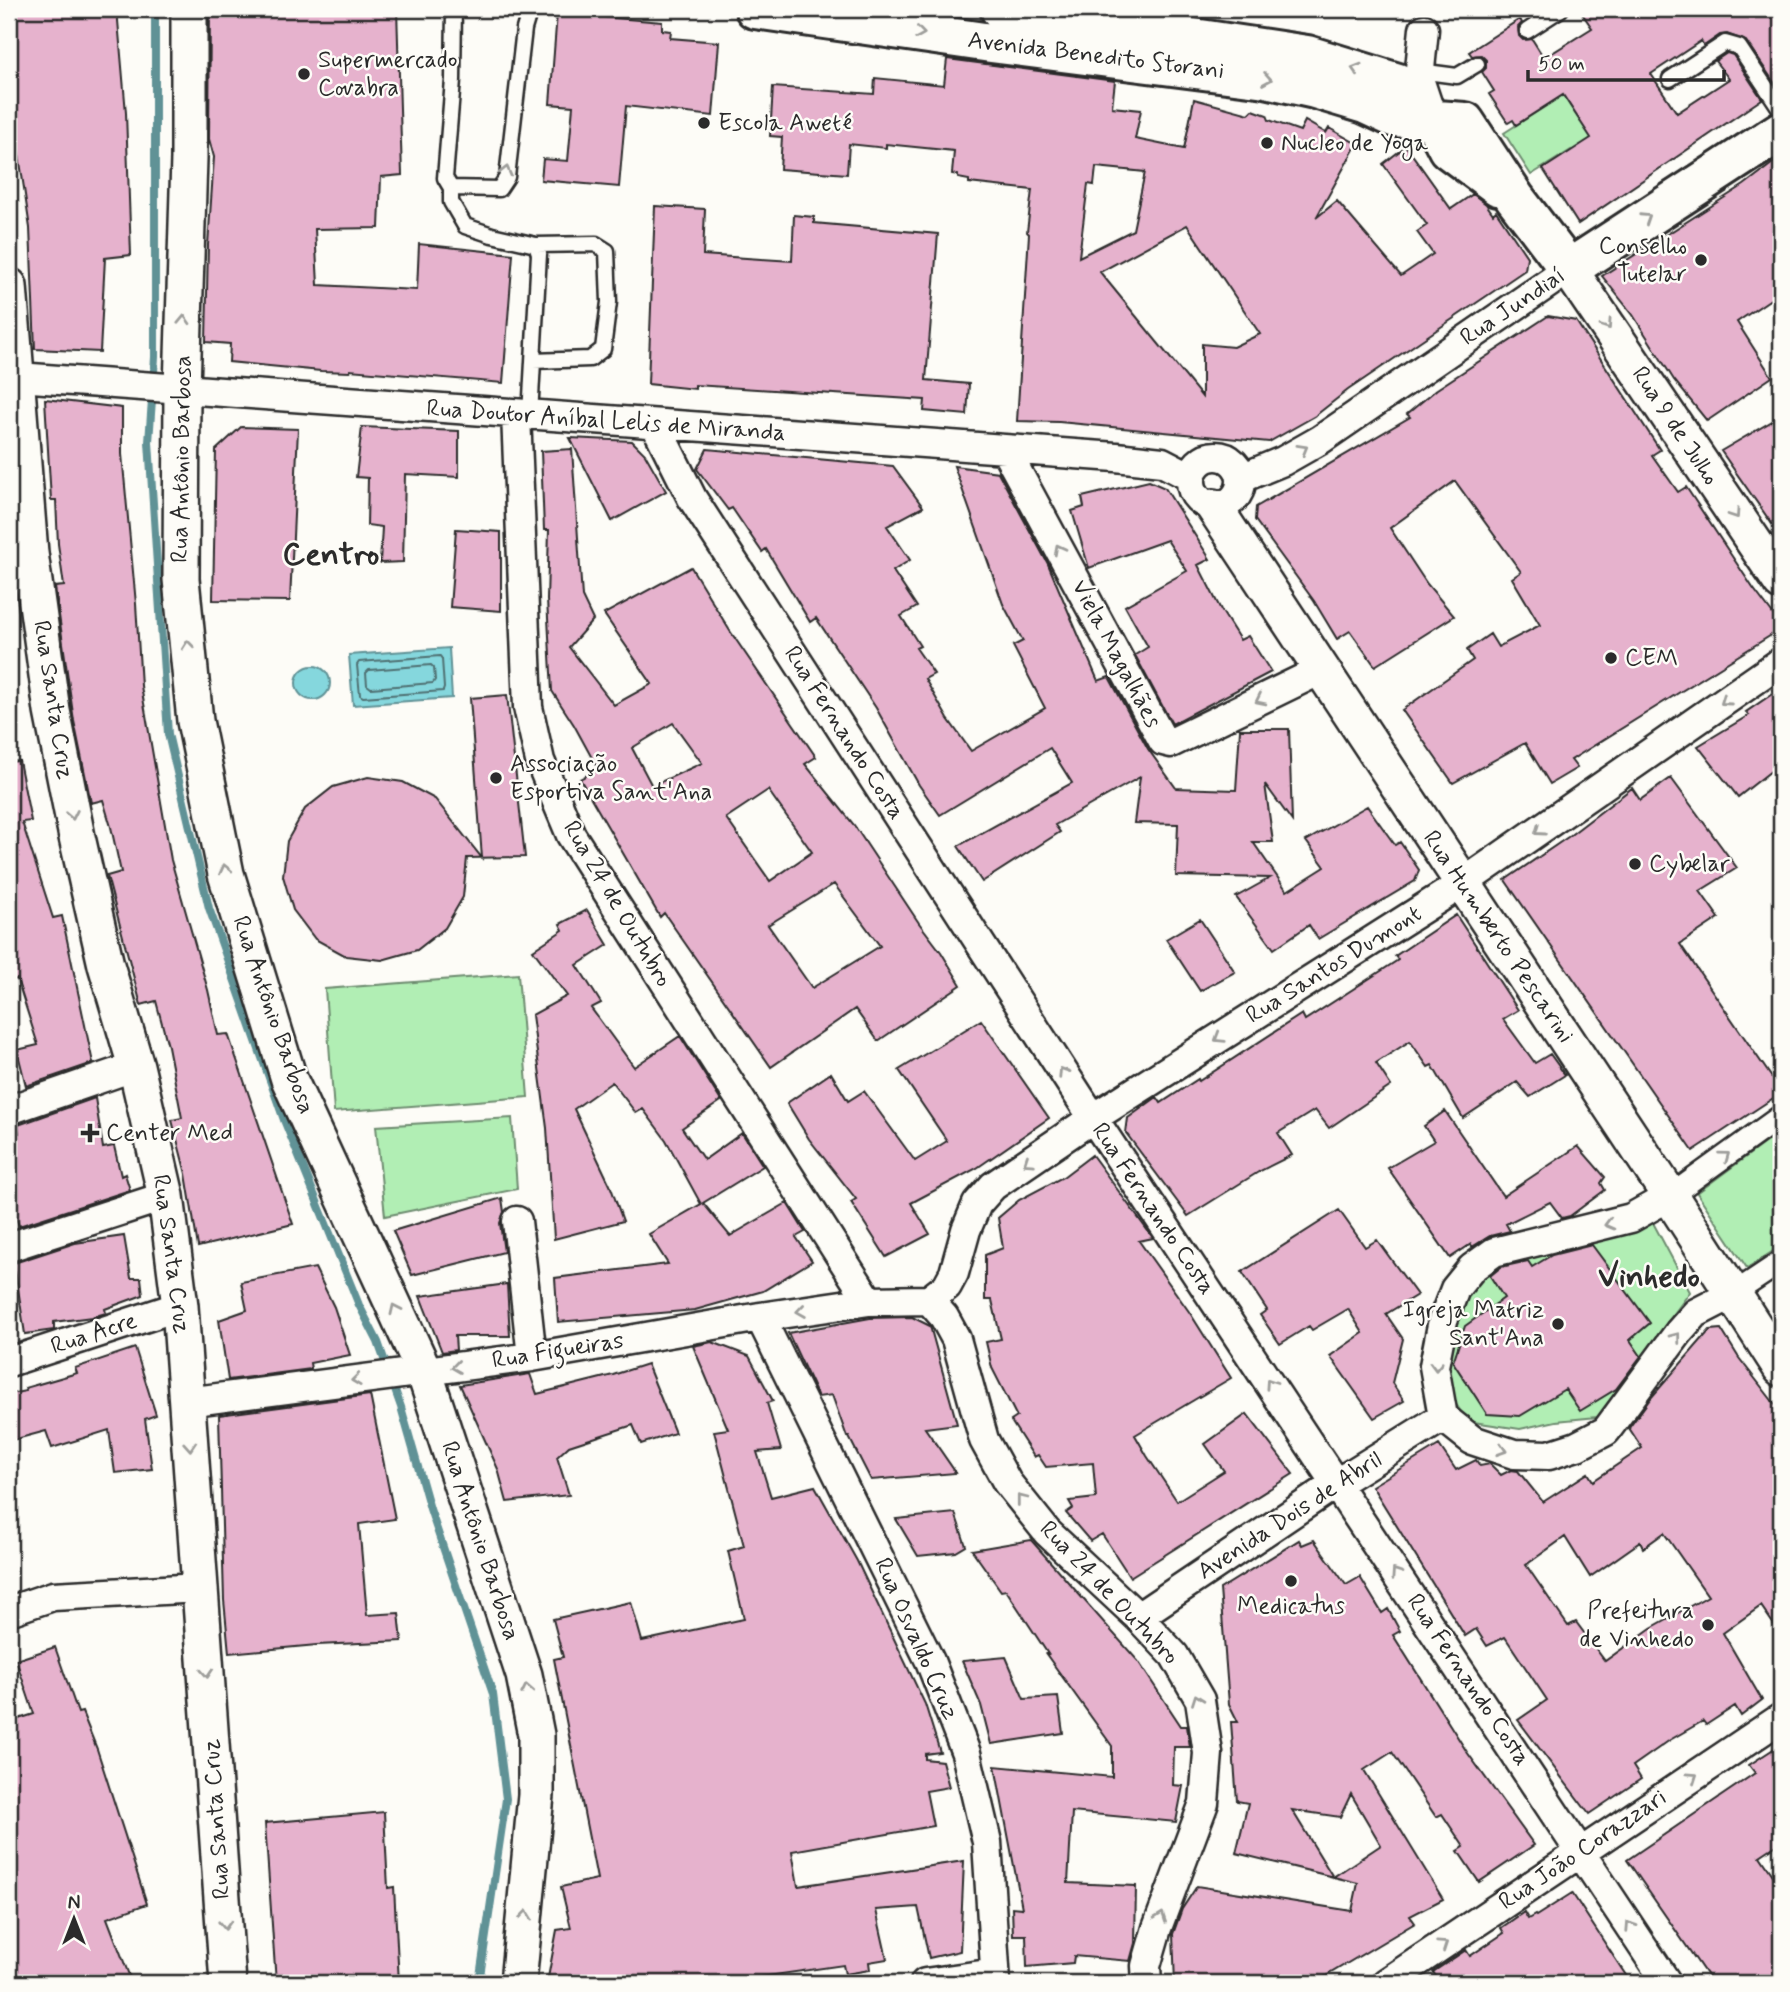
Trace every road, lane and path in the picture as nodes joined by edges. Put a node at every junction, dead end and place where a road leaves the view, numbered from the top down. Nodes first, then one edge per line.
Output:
1 (189, 9) edge
2 (454, 9) edge
3 (530, 9) edge
4 (755, 9) edge
5 (1561, 9) edge
6 (1426, 19) edge
7 (995, 20) edge
8 (1527, 31) dead end
9 (1477, 64) dead end
10 (1408, 77) junction
11 (1670, 79) dead end
12 (1781, 110) edge
13 (1432, 118) junction
14 (1781, 131) edge
15 (451, 188) junction
16 (536, 245) junction
17 (1569, 269) junction
18 (9, 286) edge
19 (533, 361) junction
20 (18, 377) junction
21 (182, 389) junction
22 (523, 414) junction
23 (655, 424) junction
24 (1006, 451) junction
25 (1191, 477) junction
26 (1242, 478) junction
27 (1214, 507) junction
28 (20, 556) edge
29 (1781, 583) edge
30 (1781, 662) edge
31 (1321, 670) junction
32 (1463, 883) junction
33 (136, 1066) junction
34 (9, 1110) edge
35 (1781, 1116) edge
36 (1093, 1118) junction
37 (166, 1196) junction
38 (1670, 1196) junction
39 (517, 1221) dead end
40 (9, 1247) edge
41 (1781, 1262) edge
42 (1733, 1294) junction
43 (929, 1300) junction
44 (869, 1301) junction
45 (180, 1306) junction
46 (760, 1317) junction
47 (532, 1357) junction
48 (9, 1362) edge
49 (1781, 1368) edge
50 (424, 1371) junction
51 (187, 1402) junction
52 (1443, 1417) junction
53 (1337, 1483) junction
54 (200, 1588) junction
55 (9, 1611) edge
56 (1138, 1617) junction
57 (1781, 1718) edge
58 (1581, 1851) junction
59 (995, 1978) edge
60 (228, 1983) edge
61 (518, 1983) edge
62 (925, 1983) edge
63 (1147, 1983) edge
64 (1386, 1983) edge
65 (1667, 1983) edge

21 -> 1 street, Rua Antônio Barbosa
2 - 15 lane
15 -> 3 lane
4 -> 7 main road, Avenida Benedito Storani
5 - 8 lane
6 - 10 street
10 -> 7 main road, Avenida Benedito Storani
7 -> 13 main road, Avenida Benedito Storani
9 - 10 lane
10 - 13 main road, Avenida Benedito Storani
11 - 12 lane
13 - 17 main road, Avenida Benedito Storani
17 -> 14 main road, Rua Jundiaí
15 - 16 lane
16 - 19 lane
16 - 19 lane
26 -> 17 street, Rua Jundiaí
17 -> 29 street, Rua 9 de Julho
18 - 20 street, Rua Santa Cruz
19 - 22 lane
20 - 21 street, Rua Doutor Aníbal Lelis de Miranda
20 - 28 street, Rua Santa Cruz
21 - 22 street, Rua Doutor Aníbal Lelis de Miranda
50 -> 21 street, Rua Antônio Barbosa
22 - 23 street, Rua Doutor Aníbal Lelis de Miranda
22 - 44 street, Rua 24 de Outubro
23 - 24 street, Rua Doutor Aníbal Lelis de Miranda
36 -> 23 street, Rua Fernando Costa
24 - 25 street, Rua Doutor Aníbal Lelis de Miranda
31 -> 24 street, Viela Magalhães
25 - 26 street
25 - 27 street
26 - 27 street
27 - 31 street, Rua Humberto Pescarini
28 -> 33 street, Rua Santa Cruz
30 -> 32 street, Rua Santos Dumont
31 - 32 street, Rua Humberto Pescarini
32 -> 36 street, Rua Santos Dumont
32 - 38 street, Rua Humberto Pescarini
33 - 34 street
33 - 37 street, Rua Santa Cruz
38 -> 35 street
36 -> 43 street, Rua Santos Dumont
53 -> 36 street, Rua Fernando Costa
37 - 40 street
37 - 45 street, Rua Santa Cruz
38 - 42 street, Rua Humberto Pescarini
38 -> 52 street
39 - 47 street
41 - 42 street
42 - 49 street, Rua Humberto Pescarini
52 -> 42 street
43 - 44 street, Rua Figueiras
56 -> 43 street, Rua 24 de Outubro
44 -> 46 street, Rua Figueiras
45 - 48 street, Rua Acre
45 - 51 street, Rua Santa Cruz
46 - 47 street, Rua Figueiras
46 - 59 street, Rua Osvaldo Cruz
47 -> 50 street, Rua Figueiras
50 -> 51 street, Rua Figueiras
61 -> 50 street, Rua Antônio Barbosa
51 -> 54 street, Rua Santa Cruz
52 - 53 street, Avenida Dois de Abril
53 - 56 street, Avenida Dois de Abril
58 -> 53 street, Rua Fernando Costa
54 - 55 street
54 -> 60 street, Rua Santa Cruz
63 -> 56 street, Rua 24 de Outubro
58 -> 57 street, Rua João Corazzari
64 -> 58 street, Rua João Corazzari
65 -> 58 street, Rua Fernando Costa
59 - 62 street

